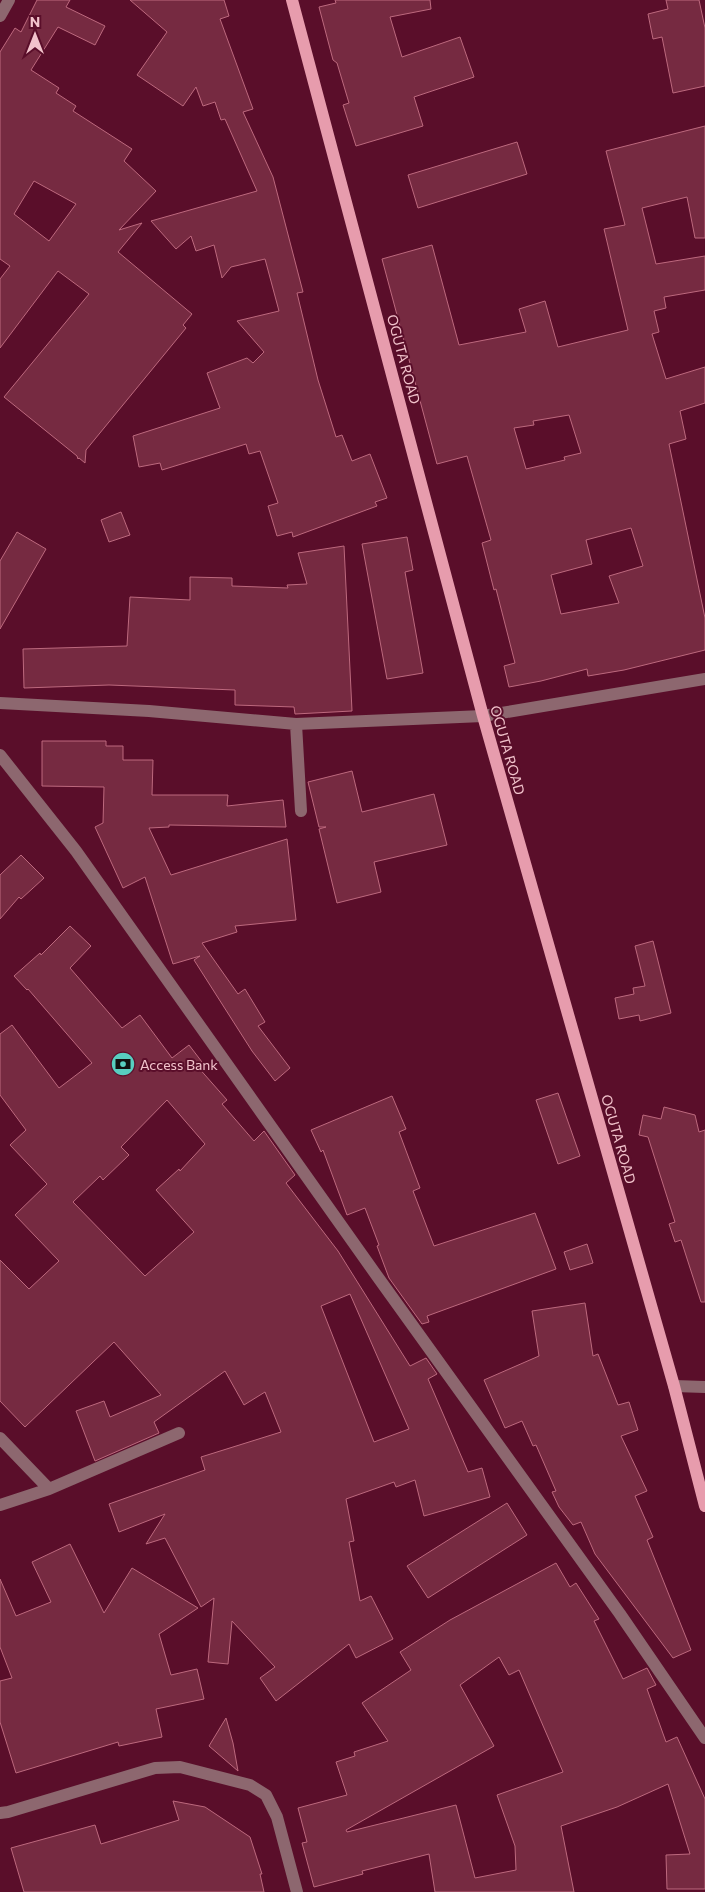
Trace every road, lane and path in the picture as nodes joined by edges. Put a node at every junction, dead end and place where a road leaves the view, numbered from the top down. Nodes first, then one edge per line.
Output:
1 (9, 0) edge
2 (292, 0) edge
3 (0, 16) edge
4 (705, 679) edge
5 (0, 703) edge
6 (483, 716) junction
7 (296, 724) junction
8 (0, 755) edge
9 (301, 811) dead end
10 (674, 1386) junction
11 (705, 1387) edge
12 (179, 1434) dead end
13 (0, 1438) edge
14 (49, 1489) junction
15 (0, 1505) edge
16 (705, 1506) edge
17 (705, 1738) edge
18 (0, 1813) edge
19 (297, 1892) edge

1 - 3 street
2 - 6 main road, OGUTA ROAD
4 - 6 street
5 - 7 street
6 - 7 street
6 - 10 main road, OGUTA ROAD
7 - 9 street
8 - 17 street
10 - 11 street
10 - 16 main road, OGUTA ROAD
12 - 14 street
13 - 14 street
14 - 15 street
18 - 19 street

